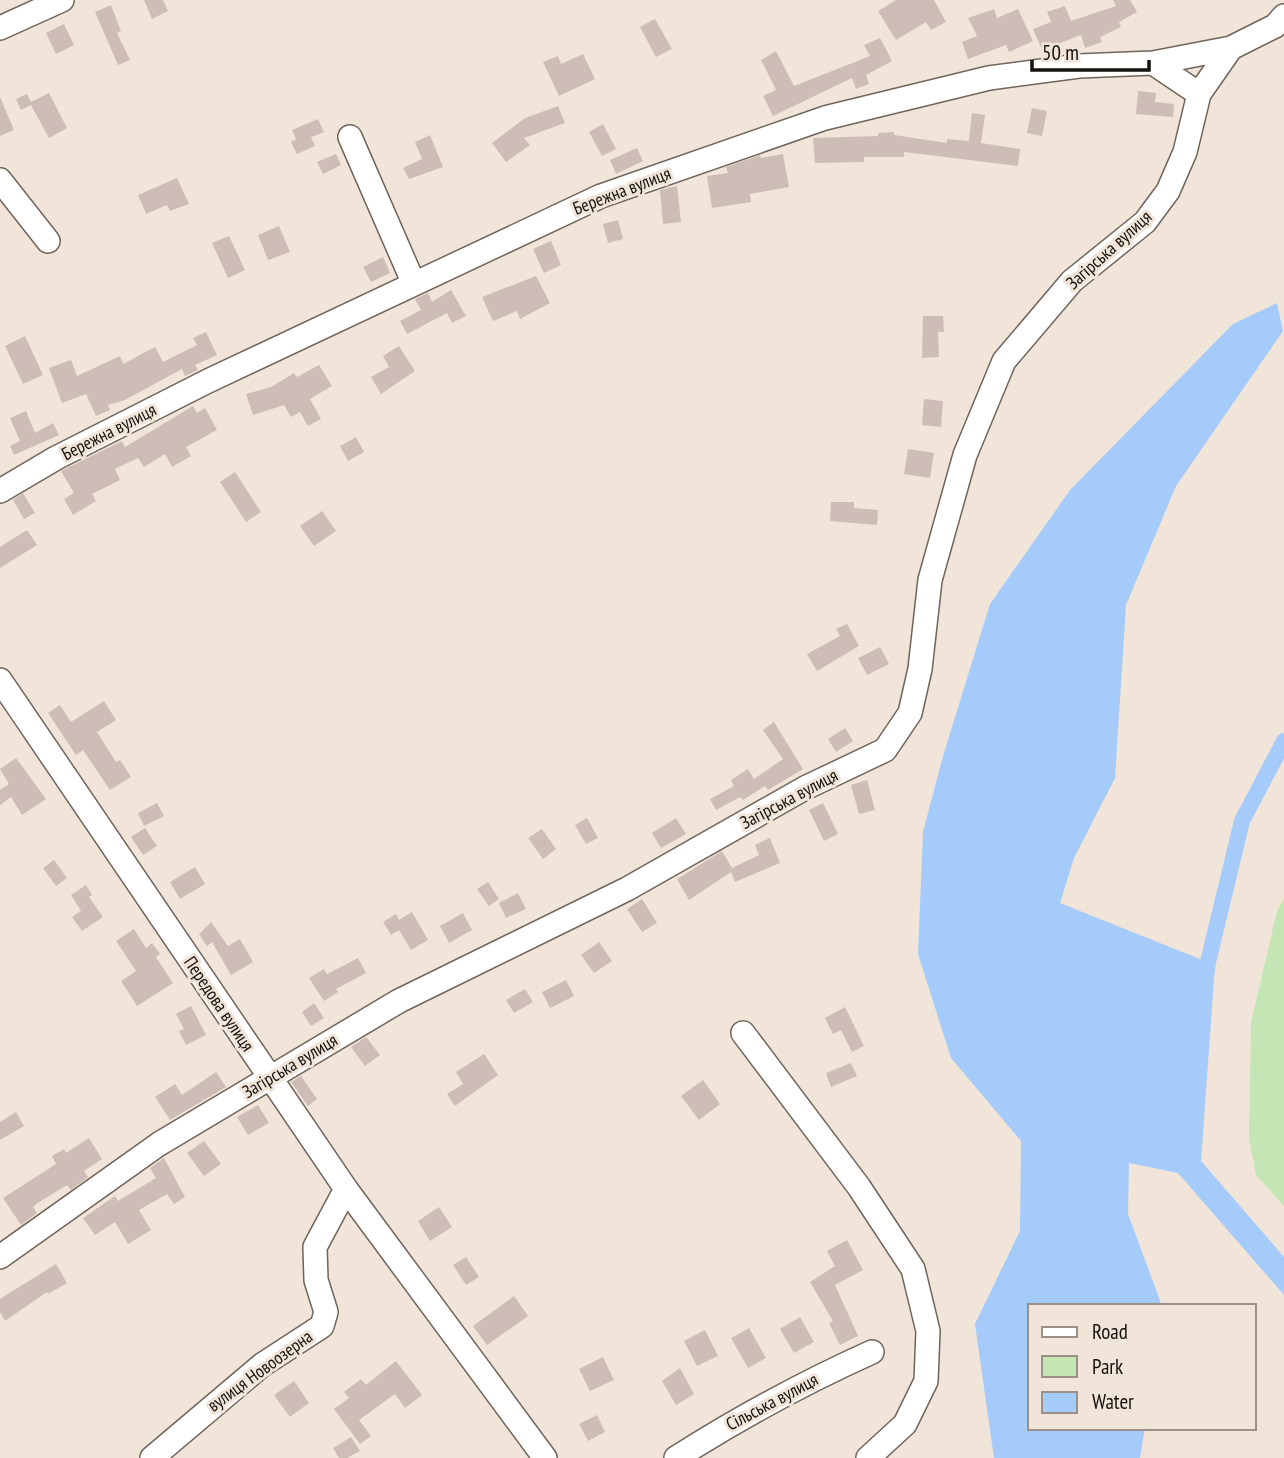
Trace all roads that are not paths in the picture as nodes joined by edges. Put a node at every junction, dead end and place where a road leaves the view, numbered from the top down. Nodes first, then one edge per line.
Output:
1 (62, 0) edge
2 (1284, 16) edge
3 (0, 28) edge
4 (1231, 48) junction
5 (1153, 63) junction
6 (1199, 94) junction
7 (350, 137) dead end
8 (0, 180) edge
9 (48, 241) dead end
10 (414, 284) junction
11 (0, 491) edge
12 (0, 680) edge
13 (744, 1033) dead end
14 (269, 1078) junction
15 (345, 1189) junction
16 (0, 1257) edge
17 (872, 1352) dead end
18 (152, 1458) edge
19 (545, 1458) edge
20 (676, 1458) edge
21 (869, 1458) edge

1 - 3 street
2 - 4 street, Бережна вулиця
4 - 5 street, Бережна вулиця
4 - 6 street, Загірська вулиця
5 - 6 street
5 - 10 street, Бережна вулиця
6 - 14 street, Загірська вулиця
7 - 10 street
8 - 9 street
10 - 11 street, Бережна вулиця
12 - 14 street, Передова вулиця
13 - 21 street
14 - 15 street, Передова вулиця
14 - 16 street, Загірська вулиця
15 - 18 street, вулиця Новоозерна
15 - 19 street, Передова вулиця
17 - 20 street, Сільська вулиця

